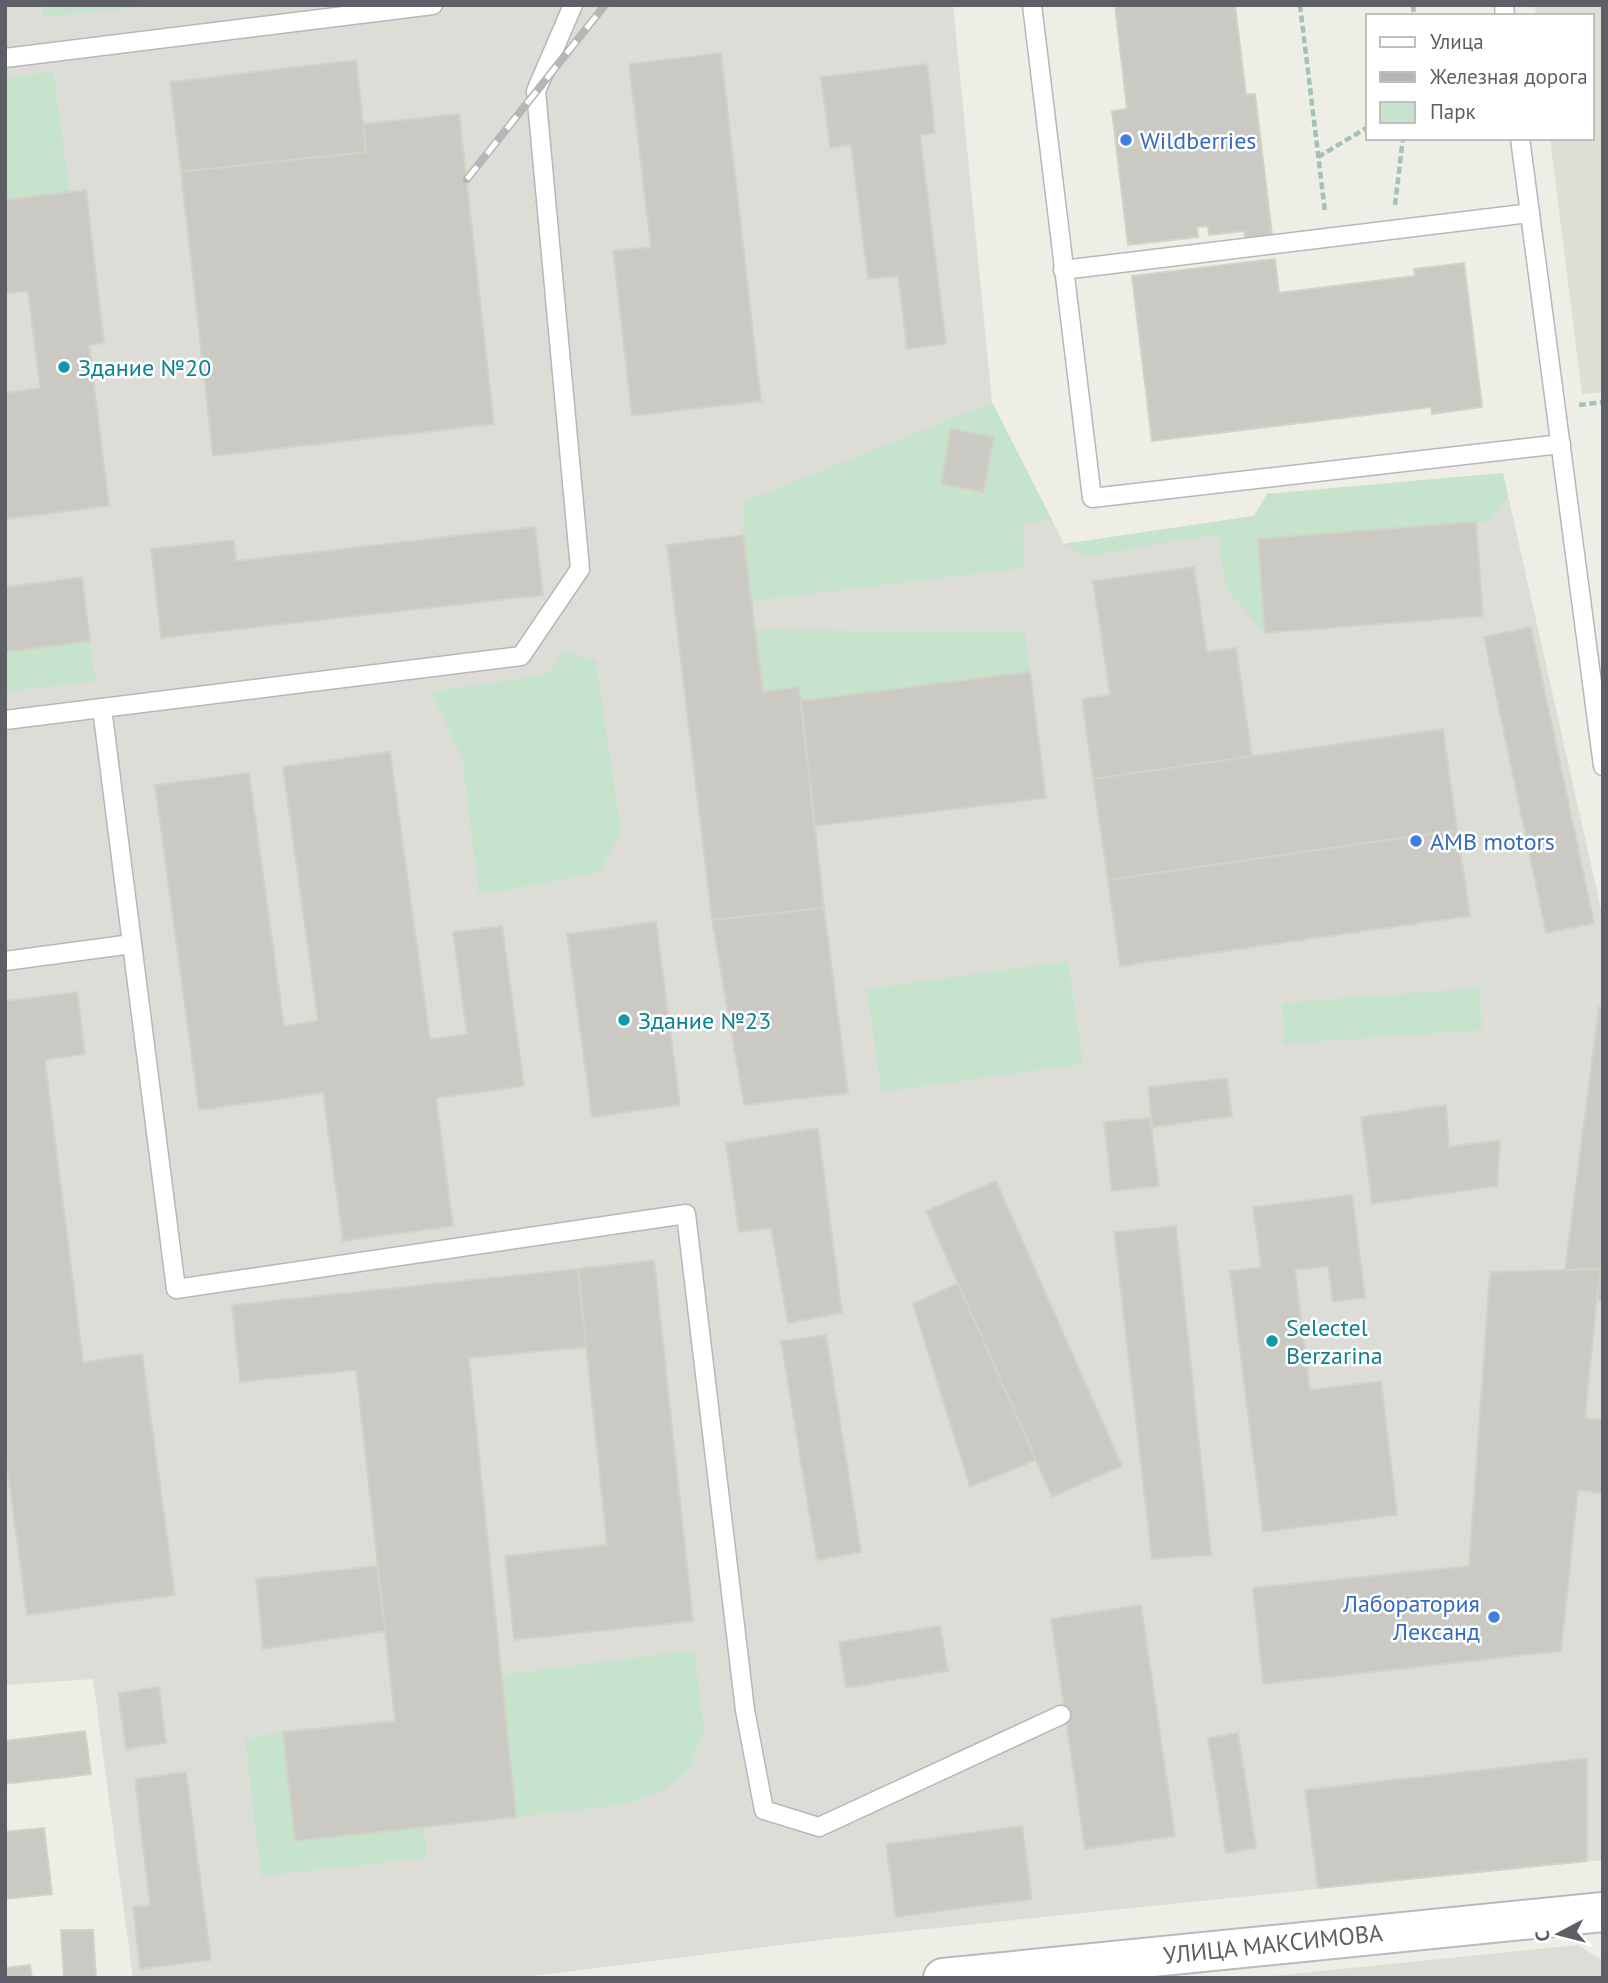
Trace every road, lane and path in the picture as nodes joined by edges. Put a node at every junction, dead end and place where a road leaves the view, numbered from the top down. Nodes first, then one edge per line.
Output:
1 (433, 5) edge
2 (573, 5) edge
3 (1032, 5) edge
4 (1300, 5) edge
5 (5, 58) edge
6 (1366, 128) edge
7 (1403, 140) edge
8 (1520, 140) edge
9 (1318, 157) junction
10 (1530, 213) junction
11 (1392, 230) junction
12 (1328, 238) junction
13 (1063, 270) junction
14 (1561, 444) junction
15 (102, 708) junction
16 (5, 720) edge
17 (1603, 766) edge
18 (132, 944) junction
19 (5, 961) edge
20 (1061, 1715) dead end
21 (1603, 1912) edge
22 (943, 1978) edge

1 - 5 lane
2 - 15 lane
3 - 13 lane
4 - 9 path
6 - 9 path
7 - 11 path
8 - 10 lane
9 - 12 path
10 - 11 lane
10 - 14 lane
11 - 12 lane
12 - 13 lane
13 - 14 lane
14 - 17 lane
15 - 16 lane
15 - 18 lane
18 - 19 lane
18 - 20 lane
21 - 22 street, УЛИЦА МАКСИМОВА

